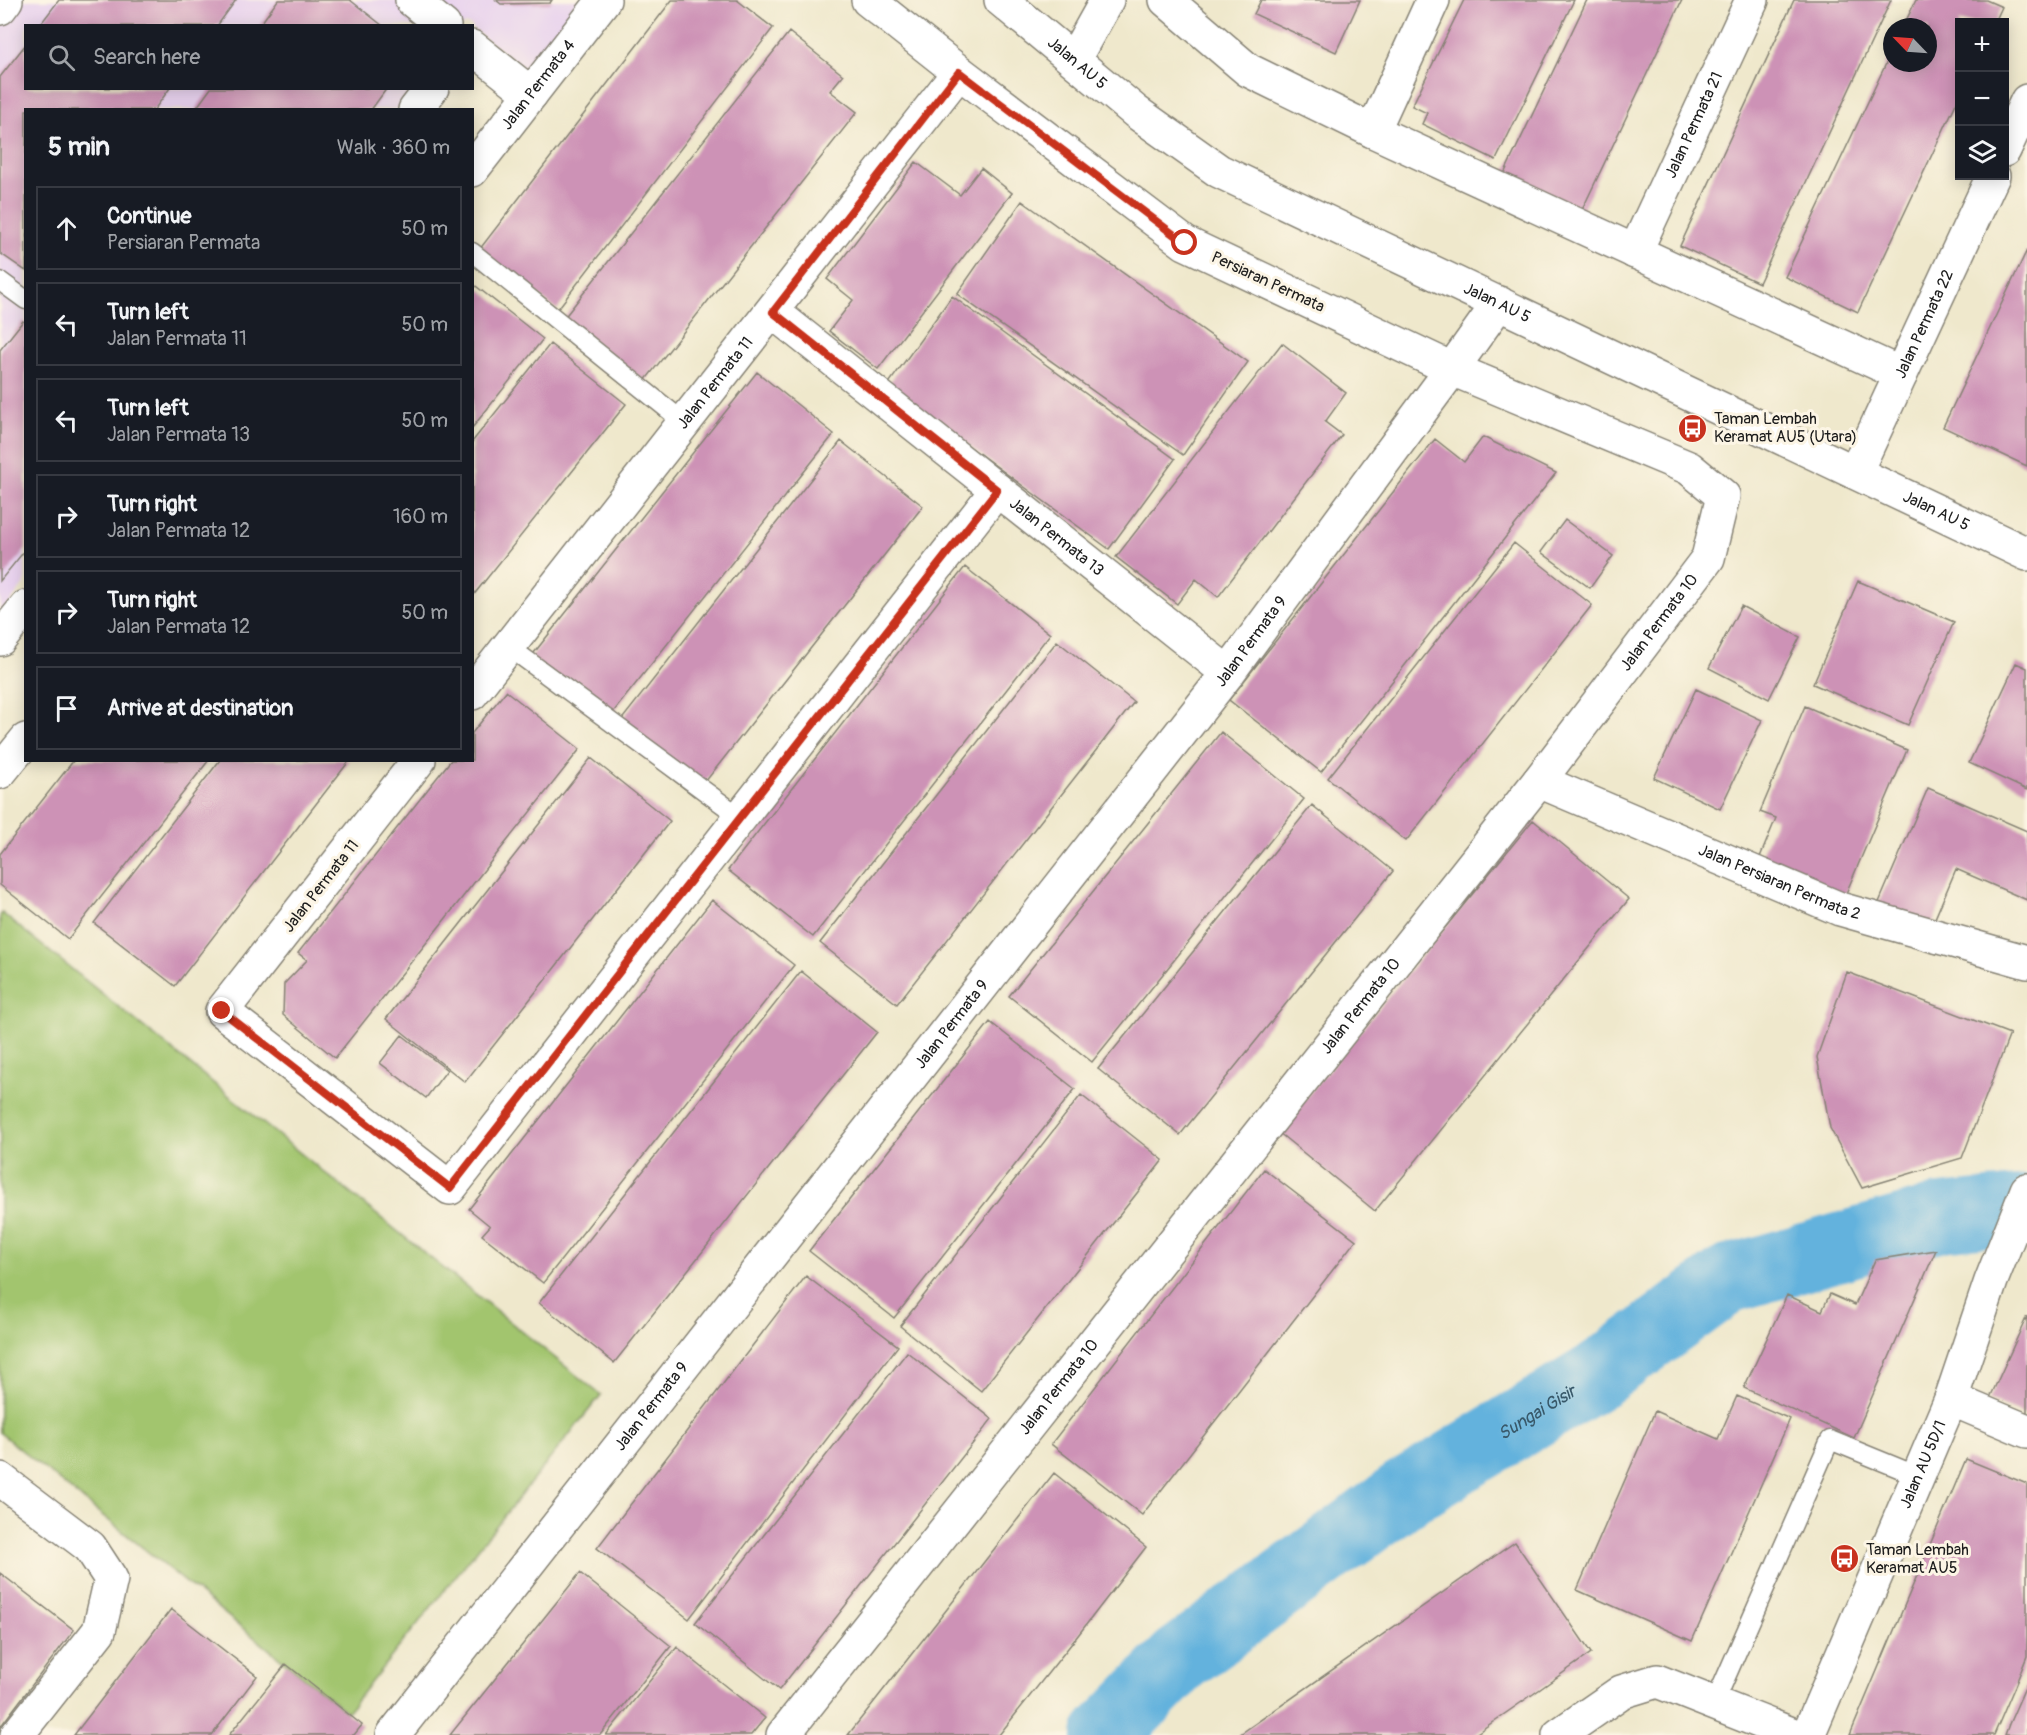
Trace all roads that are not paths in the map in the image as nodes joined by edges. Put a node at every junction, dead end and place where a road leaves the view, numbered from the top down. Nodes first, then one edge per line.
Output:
1 (6, 0) edge
2 (411, 0) edge
3 (604, 0) edge
4 (868, 0) edge
5 (1001, 0) edge
6 (1107, 0) edge
7 (1166, 0) edge
8 (1433, 0) edge
9 (1752, 0) edge
10 (0, 8) edge
11 (441, 24) edge
12 (474, 49) edge
13 (1074, 59) junction
14 (959, 72) junction
15 (430, 90) edge
16 (531, 93) junction
17 (2027, 103) edge
18 (417, 108) edge
19 (1373, 132) junction
20 (2009, 140) edge
21 (474, 167) edge
22 (1991, 180) edge
23 (1635, 252) junction
24 (474, 254) edge
25 (0, 281) edge
26 (24, 299) edge
27 (1499, 303) junction
28 (773, 312) junction
29 (1452, 369) junction
30 (1901, 374) junction
31 (686, 423) junction
32 (1856, 471) junction
33 (997, 490) junction
34 (2027, 554) edge
35 (24, 609) edge
36 (0, 639) edge
37 (509, 647) junction
38 (1228, 673) junction
39 (474, 691) edge
40 (24, 742) edge
41 (417, 762) edge
42 (0, 772) edge
43 (1539, 781) junction
44 (740, 817) junction
45 (2027, 962) edge
46 (2027, 1190) edge
47 (1951, 1399) junction
48 (2027, 1431) edge
49 (1918, 1476) junction
50 (0, 1479) edge
51 (1715, 1702) junction
52 (17, 1735) edge
53 (393, 1735) edge
54 (783, 1735) edge
55 (1558, 1735) edge
56 (1794, 1735) edge
57 (1808, 1735) edge

1 - 10 street
2 - 11 street
3 - 16 street, Jalan Permata 4
4 - 14 street, Persiaran Permata
5 - 13 street, Jalan AU 5
6 - 13 street
7 - 19 street
8 - 19 street
9 - 23 street, Jalan Permata 21
12 - 16 street
13 - 27 street, Jalan AU 5
14 - 28 street, Jalan Permata 11
14 - 29 street, Persiaran Permata
15 - 18 street
16 - 21 street, Jalan Permata 4
17 - 20 street
19 - 23 street
22 - 30 street, Jalan Permata 22
23 - 30 street
24 - 31 lane
25 - 26 lane
27 - 29 street, Jalan Permata 9
27 - 32 street, Jalan AU 5
28 - 31 street, Jalan Permata 11
28 - 33 street, Jalan Permata 13
29 - 38 street, Jalan Permata 9
29 - 43 street, Jalan Permata 10
30 - 32 street, Jalan Permata 22
31 - 37 street, Jalan Permata 11
32 - 34 street, Jalan AU 5
33 - 38 street, Jalan Permata 13
33 - 44 street
35 - 36 street
37 - 39 street, Jalan Permata 11
37 - 44 lane
38 - 53 street, Jalan Permata 9
40 - 42 street
41 - 44 street, Jalan Permata 11
43 - 45 street, Jalan Persiaran Permata 2
43 - 54 street, Jalan Permata 10
46 - 47 street, Jalan AU 5D/1
47 - 48 street
47 - 49 street, Jalan AU 5D/1
49 - 51 lane
49 - 57 street, Jalan AU 5D/1
50 - 52 street
51 - 55 street
51 - 56 street

